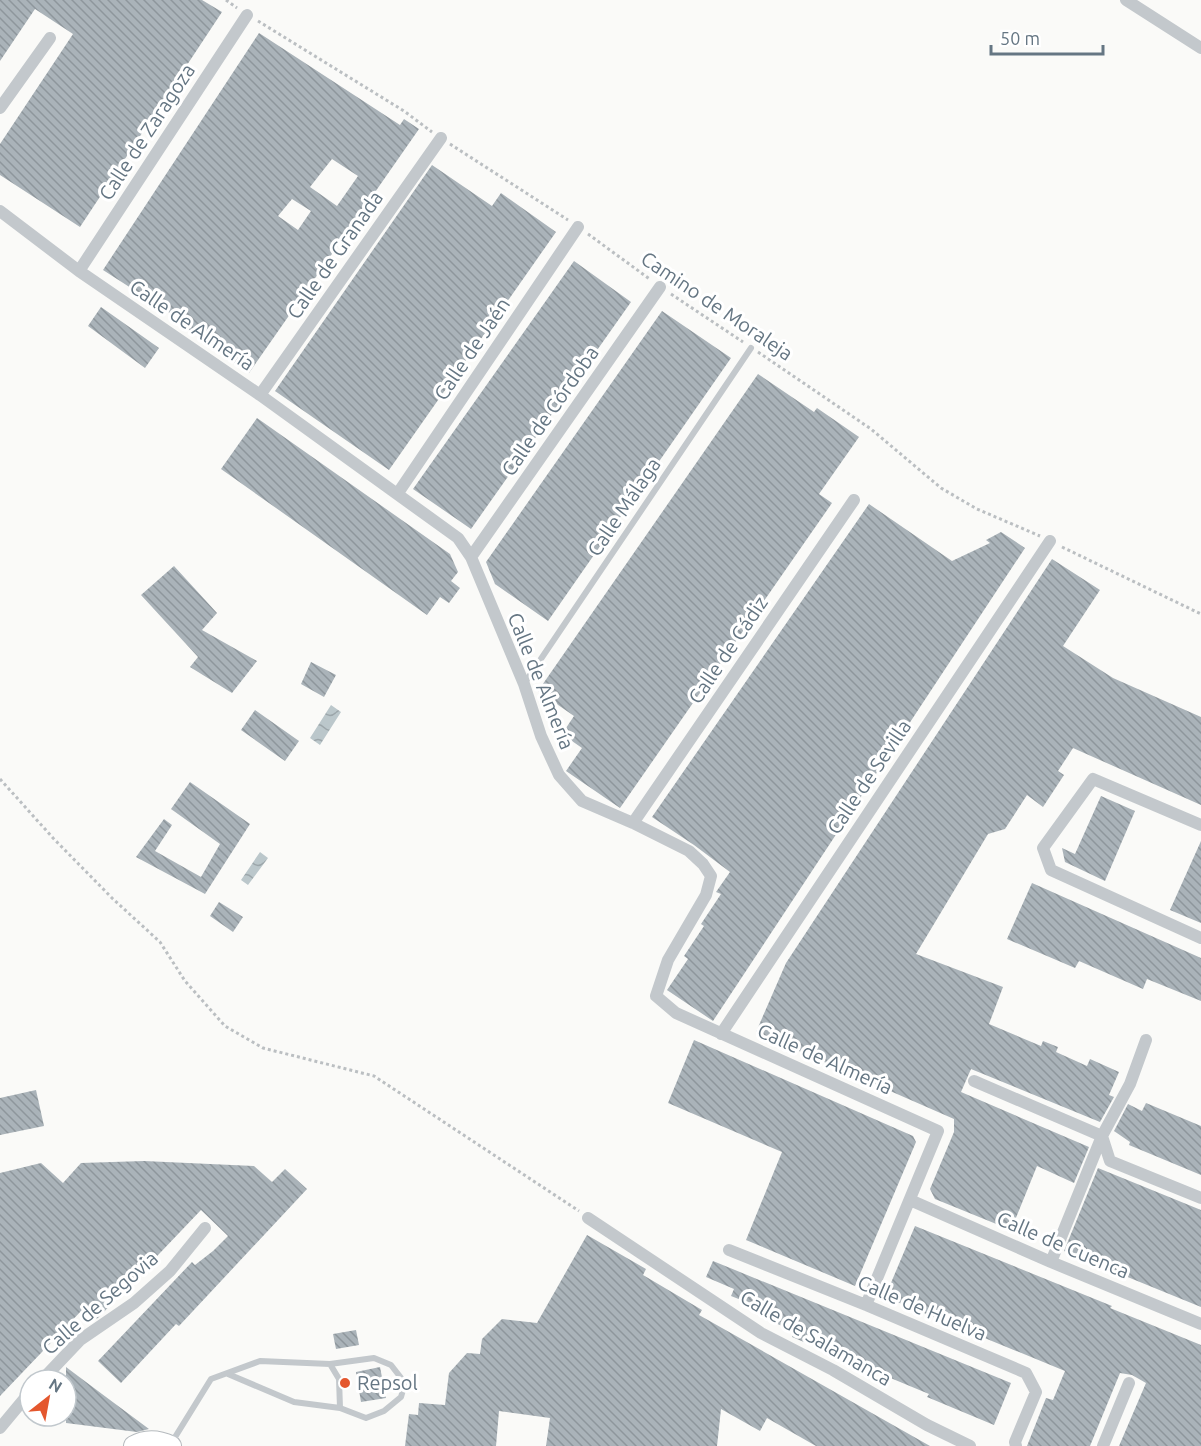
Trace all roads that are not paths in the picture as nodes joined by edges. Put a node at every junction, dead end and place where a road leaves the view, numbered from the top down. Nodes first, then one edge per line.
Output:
1 (1126, 0) edge
2 (247, 15) road end
3 (50, 38) dead end
4 (1201, 48) edge
5 (0, 108) edge
6 (441, 138) road end
7 (0, 211) edge
8 (578, 227) road end
9 (79, 271) junction
10 (660, 287) road end
11 (751, 348) road end
12 (260, 395) junction
13 (398, 493) junction
14 (854, 500) dead end
15 (1050, 541) road end
16 (471, 557) junction
17 (524, 684) junction
18 (633, 823) junction
19 (1201, 825) edge
20 (1201, 938) edge
21 (721, 1034) junction
22 (1146, 1040) dead end
23 (974, 1081) dead end
24 (1102, 1136) junction
25 (1201, 1198) edge
26 (910, 1200) junction
27 (588, 1218) road end
28 (205, 1228) dead end
29 (729, 1250) dead end
30 (1051, 1262) junction
31 (866, 1305) junction
32 (1201, 1323) edge
33 (330, 1364) junction
34 (53, 1368) edge
35 (228, 1374) junction
36 (1129, 1383) dead end
37 (18, 1406) edge
38 (340, 1408) junction
39 (0, 1428) edge
40 (171, 1445) edge
41 (134, 1446) edge
42 (970, 1446) edge
43 (1016, 1446) edge
44 (1102, 1446) edge

1 - 4 street
2 - 9 street, Calle de Zaragoza
3 - 5 street
6 - 12 street, Calle de Granada
7 - 9 street, Calle de Almería
8 - 13 street, Calle de Jaén
9 - 12 street, Calle de Almería
10 - 16 street, Calle de Córdoba
11 - 17 lane, Calle Málaga
12 - 13 street, Calle de Almería
13 - 16 street, Calle de Almería
14 - 18 street, Calle de Cádiz
15 - 21 street, Calle de Sevilla
16 - 17 street, Calle de Almería
17 - 18 street, Calle de Almería
18 - 21 street, Calle de Almería
19 - 20 street
21 - 26 street, Calle de Almería
22 - 24 street
23 - 24 street
24 - 25 street
24 - 30 street
26 - 30 street, Calle de Cuenca
26 - 31 street
27 - 42 street, Calle de Salamanca
28 - 34 street, Calle de Segovia
29 - 31 street, Calle de Huelva
30 - 32 street, Calle de Cuenca
31 - 43 street, Calle de Huelva
33 - 35 lane
33 - 38 lane
33 - 38 lane
35 - 38 lane
35 - 40 lane
36 - 44 street
37 - 39 street
40 - 41 main road

